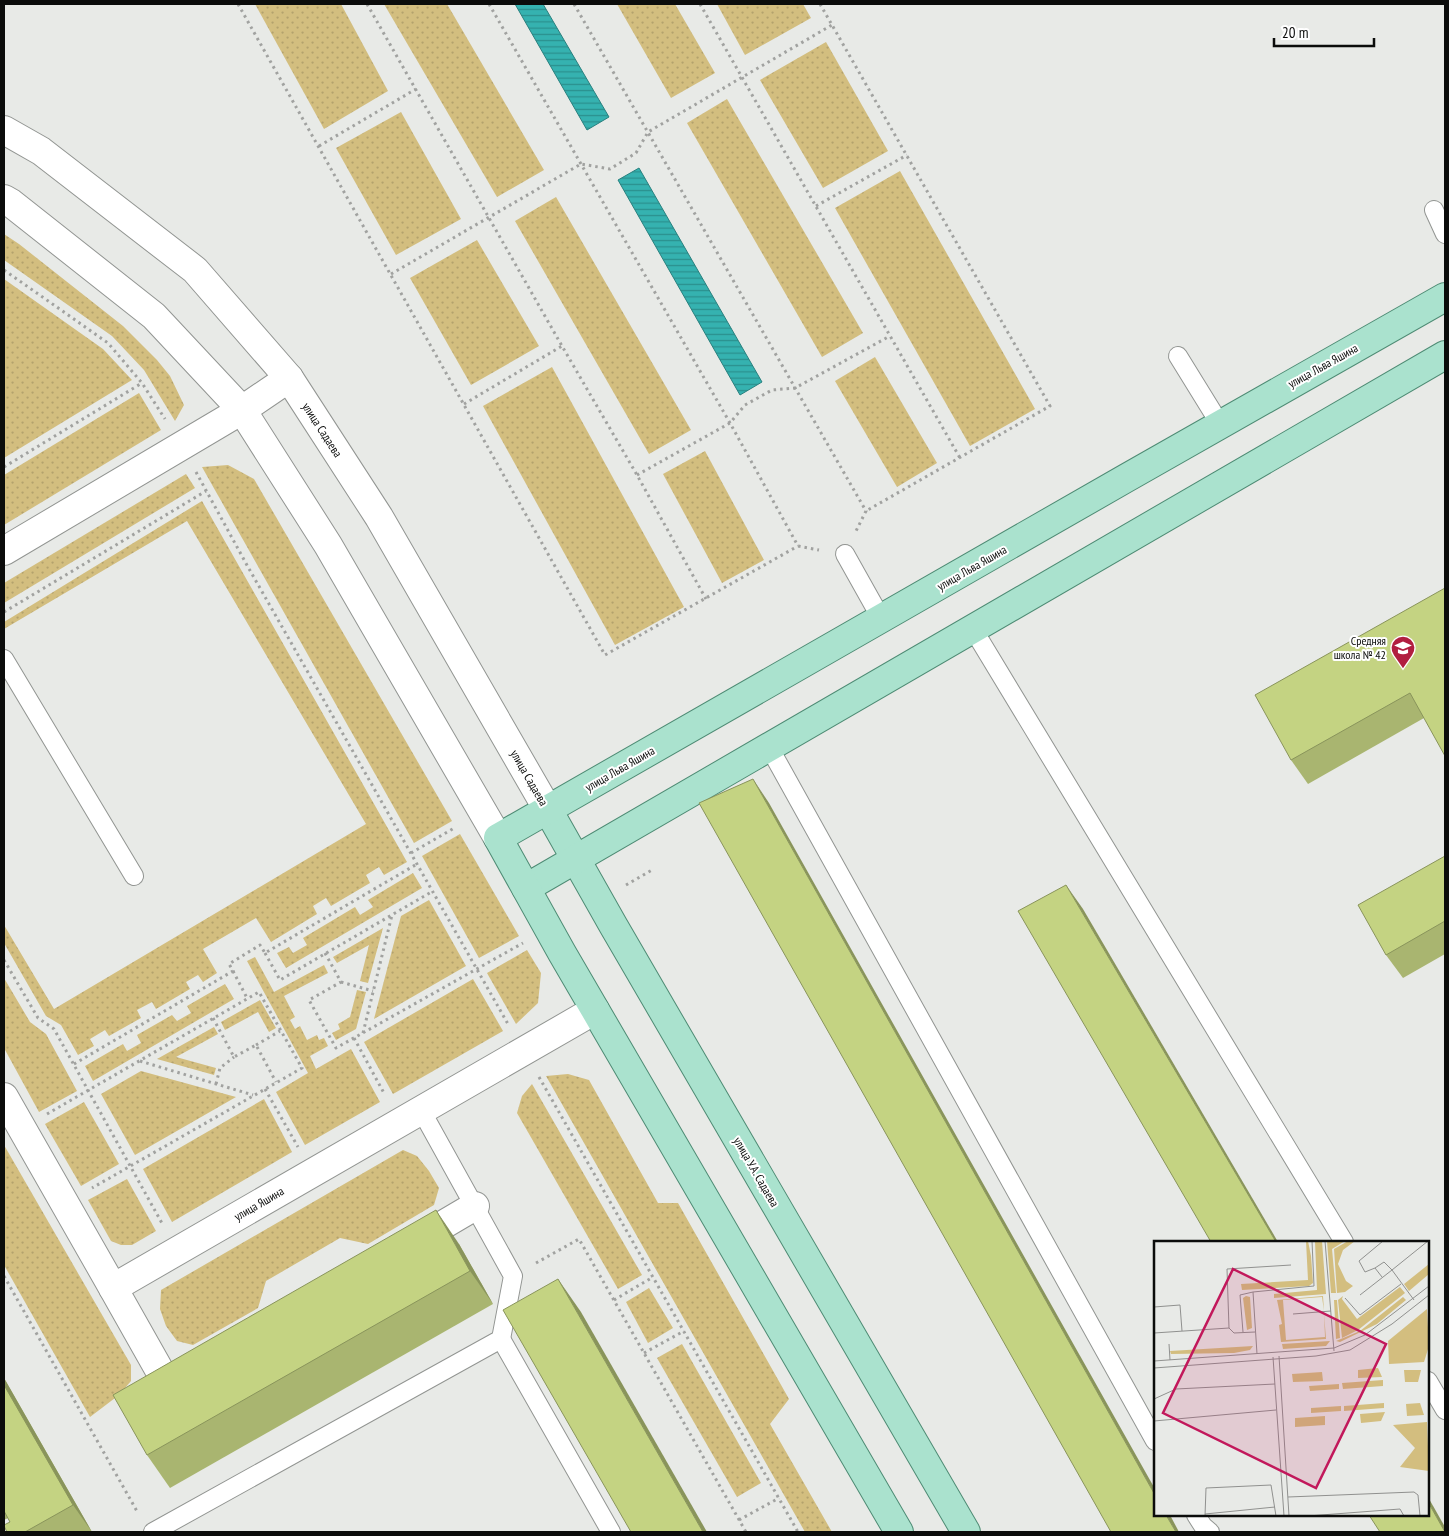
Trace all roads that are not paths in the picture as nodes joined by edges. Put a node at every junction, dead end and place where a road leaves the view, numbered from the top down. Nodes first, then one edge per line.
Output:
1 (4, 130) edge
2 (4, 199) edge
3 (1434, 210) dead end
4 (1445, 234) edge
5 (1445, 297) edge
6 (1445, 355) edge
7 (1178, 356) dead end
8 (289, 378) junction
9 (242, 410) junction
10 (1220, 424) junction
11 (4, 551) edge
12 (845, 554) road end
13 (882, 620) junction
14 (973, 629) junction
15 (4, 658) edge
16 (769, 748) junction
17 (548, 810) junction
18 (498, 838) junction
19 (576, 860) junction
20 (134, 876) dead end
21 (526, 888) junction
22 (595, 1010) junction
23 (4, 1097) edge
24 (421, 1110) junction
25 (475, 1206) junction
26 (1343, 1241) edge
27 (391, 1255) edge
28 (113, 1288) junction
29 (501, 1339) junction
30 (214, 1358) edge
31 (1429, 1383) edge
32 (1445, 1410) edge
33 (1154, 1439) edge
34 (1197, 1516) edge
35 (153, 1532) edge
36 (611, 1532) edge
37 (898, 1532) edge
38 (966, 1532) edge
39 (1210, 1532) edge

1 - 8 main road, улица Садаева
2 - 9 main road
3 - 4 lane
5 - 10 main road, улица Льва Яшина
6 - 14 main road
7 - 10 lane
8 - 9 main road
8 - 17 main road, улица Садаева
9 - 11 main road
9 - 18 main road
10 - 13 main road, улица Льва Яшина
12 - 13 lane
13 - 17 main road, улица Льва Яшина
14 - 16 main road
14 - 26 lane
15 - 20 lane
16 - 19 main road
16 - 33 lane
17 - 18 main road, улица Льва Яшина
17 - 19 main road, улица У.А. Садаева
18 - 21 main road
19 - 21 main road
19 - 38 main road, улица У.А. Садаева
21 - 22 main road
22 - 24 main road, улица Яшина
22 - 37 main road
23 - 28 main road
24 - 25 lane
24 - 28 main road, улица Яшина
25 - 27 main road
25 - 29 lane
28 - 30 main road
29 - 35 lane
29 - 36 lane
31 - 32 lane
34 - 39 lane

